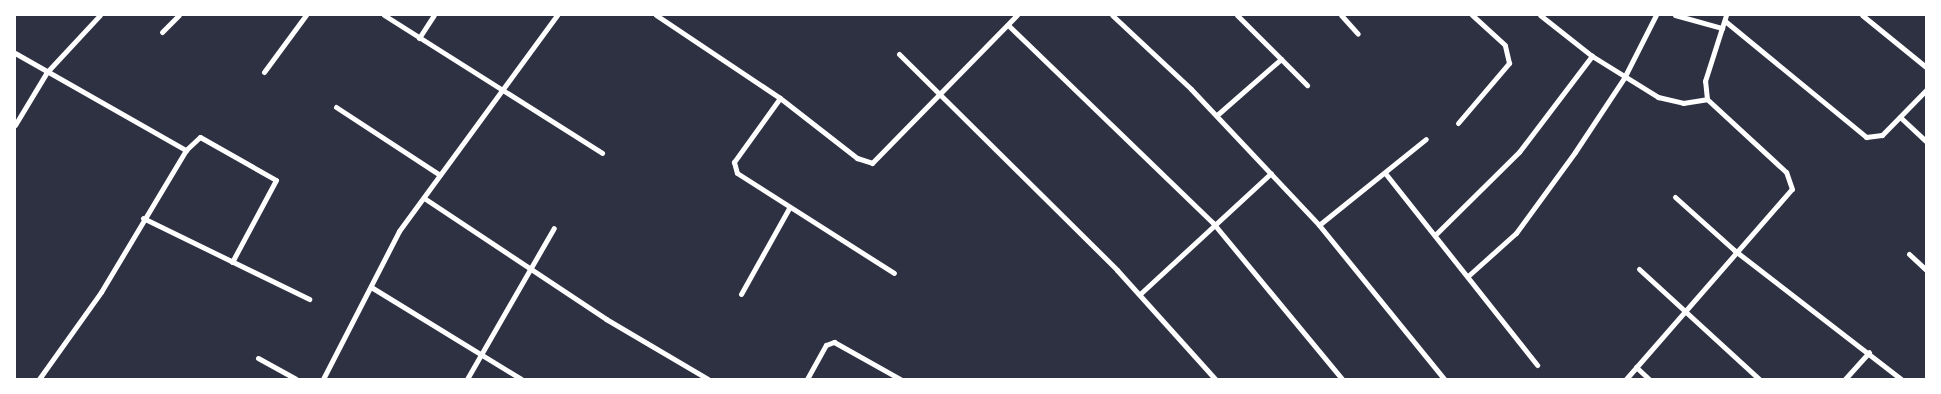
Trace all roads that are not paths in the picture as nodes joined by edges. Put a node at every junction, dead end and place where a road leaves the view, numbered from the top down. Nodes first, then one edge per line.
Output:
1 (100, 15) edge
2 (179, 15) edge
3 (306, 15) edge
4 (384, 15) edge
5 (434, 15) edge
6 (557, 15) edge
7 (656, 15) edge
8 (1017, 15) edge
9 (1112, 15) edge
10 (1237, 15) edge
11 (1341, 15) edge
12 (1472, 15) edge
13 (1540, 15) edge
14 (1656, 15) edge
15 (1675, 15) edge
16 (1862, 15) edge
17 (1725, 18) edge
18 (1008, 24) junction
19 (1722, 28) junction
20 (162, 32) dead end
21 (1358, 34) dead end
22 (419, 38) junction
23 (15, 53) edge
24 (899, 54) dead end
25 (1592, 56) junction
26 (1281, 59) junction
27 (1926, 67) edge
28 (48, 72) junction
29 (264, 72) dead end
30 (1624, 78) junction
31 (1307, 85) dead end
32 (1926, 90) edge
33 (499, 91) junction
34 (940, 96) junction
35 (780, 98) junction
36 (1707, 99) junction
37 (336, 107) dead end
38 (1216, 115) junction
39 (1900, 117) junction
40 (1458, 123) dead end
41 (15, 125) edge
42 (1426, 139) dead end
43 (1926, 141) edge
44 (186, 150) junction
45 (602, 153) dead end
46 (1271, 173) junction
47 (1385, 173) junction
48 (440, 175) junction
49 (1675, 197) dead end
50 (424, 198) junction
51 (789, 208) junction
52 (143, 218) junction
53 (1213, 224) junction
54 (1319, 225) junction
55 (554, 228) dead end
56 (1436, 234) junction
57 (1734, 250) junction
58 (1909, 254) dead end
59 (232, 262) junction
60 (529, 268) junction
61 (1638, 269) dead end
62 (1926, 270) edge
63 (894, 273) dead end
64 (1468, 276) junction
65 (371, 288) junction
66 (741, 294) dead end
67 (1140, 294) junction
68 (310, 300) dead end
69 (1684, 308) junction
70 (1869, 352) junction
71 (480, 356) junction
72 (258, 358) dead end
73 (1537, 365) dead end
74 (1636, 367) junction
75 (38, 379) edge
76 (296, 379) edge
77 (324, 379) edge
78 (467, 379) edge
79 (521, 379) edge
80 (708, 379) edge
81 (807, 379) edge
82 (900, 379) edge
83 (1215, 379) edge
84 (1342, 379) edge
85 (1444, 379) edge
86 (1626, 379) edge
87 (1649, 379) edge
88 (1759, 379) edge
89 (1845, 379) edge
90 (1901, 379) edge

1 - 28 street
2 - 20 street
3 - 29 street
4 - 22 street
5 - 22 street
6 - 33 street
7 - 35 street
8 - 18 street
9 - 38 street
10 - 26 street
11 - 21 street
12 - 40 street
13 - 25 street
14 - 30 street
15 - 19 street
16 - 27 street
17 - 19 street
17 - 39 street
18 - 34 street
18 - 53 street
19 - 36 street
22 - 33 street
23 - 28 street
24 - 34 street
25 - 30 street
25 - 56 street
26 - 31 street
26 - 38 street
28 - 41 street
28 - 44 street
30 - 36 street
30 - 64 street
32 - 39 street
33 - 45 street
33 - 48 street
34 - 35 street
34 - 67 street
35 - 51 street
36 - 57 street
37 - 48 street
38 - 46 street
39 - 43 street
42 - 47 street
44 - 52 street
44 - 59 street
46 - 53 street
46 - 54 street
47 - 54 street
47 - 56 street
48 - 50 street
49 - 57 street
50 - 60 street
50 - 65 street
51 - 63 street
51 - 66 street
52 - 59 street
52 - 75 street
53 - 67 street
53 - 84 street
54 - 85 street
55 - 60 street
56 - 64 street
57 - 69 street
57 - 70 street
58 - 62 street
59 - 68 street
60 - 71 street
60 - 80 street
61 - 69 street
64 - 73 street
65 - 71 street
65 - 77 street
67 - 83 street
69 - 74 street
69 - 88 street
70 - 89 street
70 - 90 street
71 - 78 street
71 - 79 street
72 - 76 street
74 - 86 street
74 - 87 street
81 - 82 street

